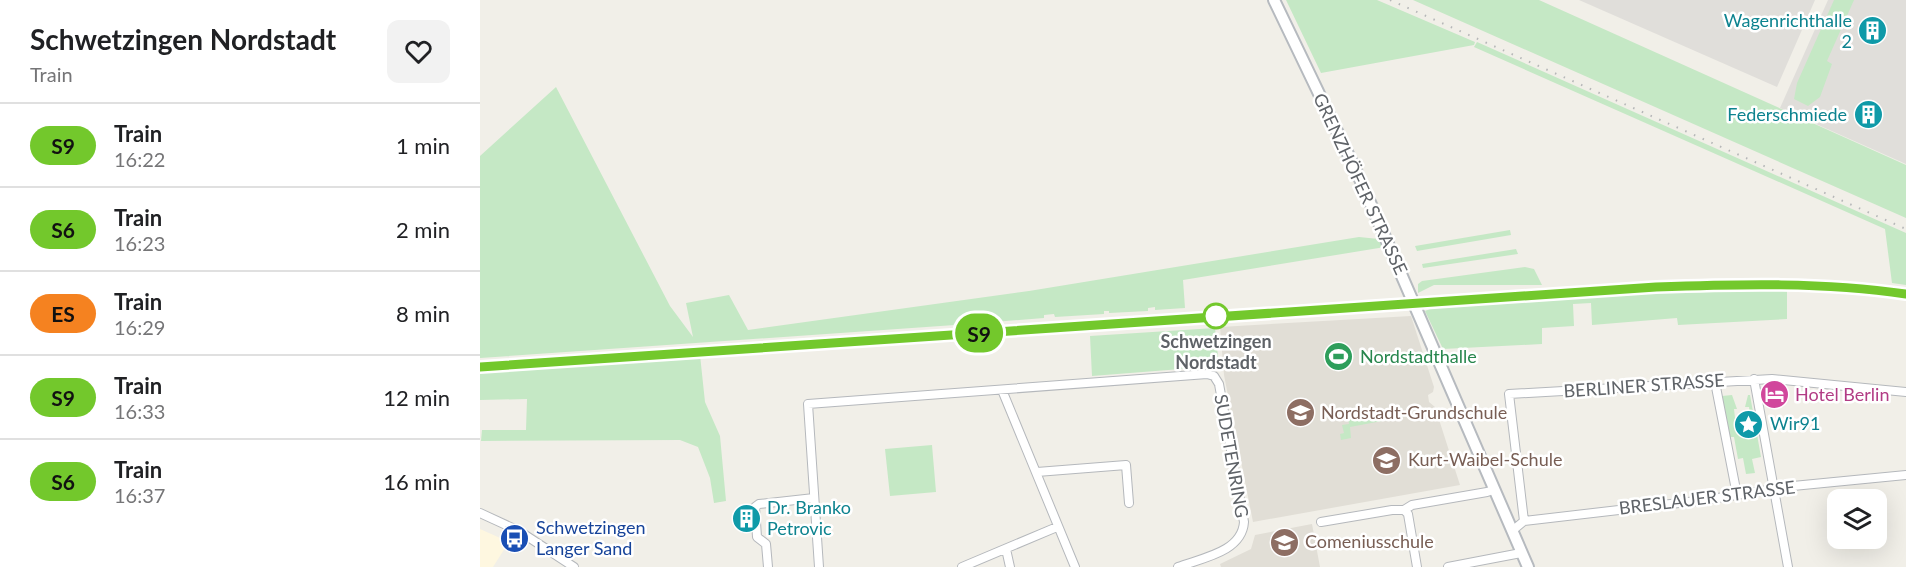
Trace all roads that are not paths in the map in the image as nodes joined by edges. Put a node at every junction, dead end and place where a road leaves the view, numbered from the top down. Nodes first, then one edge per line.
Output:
1 (1274, 0) edge
2 (1754, 379) junction
3 (1715, 381) junction
4 (1002, 390) junction
5 (1906, 392) edge
6 (1037, 472) junction
7 (1906, 475) edge
8 (1774, 489) junction
9 (1493, 490) junction
10 (1737, 495) junction
11 (814, 498) junction
12 (1129, 503) dead end
13 (1401, 510) junction
14 (480, 513) edge
15 (1524, 521) junction
16 (1321, 522) dead end
17 (1057, 527) junction
18 (1512, 531) junction
19 (1006, 549) junction
20 (1521, 553) junction
21 (574, 567) edge
22 (768, 567) edge
23 (819, 567) edge
24 (962, 567) edge
25 (1010, 567) edge
26 (1075, 567) edge
27 (1178, 567) edge
28 (1417, 567) edge
29 (1448, 567) edge
30 (1528, 567) edge
31 (1788, 567) edge

1 - 9 street, GRENZHÖFER STRASSE
2 - 3 street, BERLINER STRASSE
2 - 5 street, BERLINER STRASSE
2 - 8 street
3 - 10 street
3 - 15 street, BERLINER STRASSE
4 - 6 street
4 - 11 street
4 - 27 street, SUDETENRING
6 - 12 street
6 - 17 street
7 - 8 street, BRESLAUER STRASSE
8 - 10 street, BRESLAUER STRASSE
8 - 31 street
9 - 13 street
9 - 18 street, GRENZHÖFER STRASSE
10 - 15 street, BRESLAUER STRASSE
11 - 22 street
11 - 23 street
13 - 16 street
13 - 28 street
14 - 21 street
15 - 18 street
17 - 19 street
17 - 26 street
18 - 20 street, GRENZHÖFER STRASSE
19 - 24 street
19 - 25 street
20 - 29 street
20 - 30 street, GRENZHÖFER STRASSE

